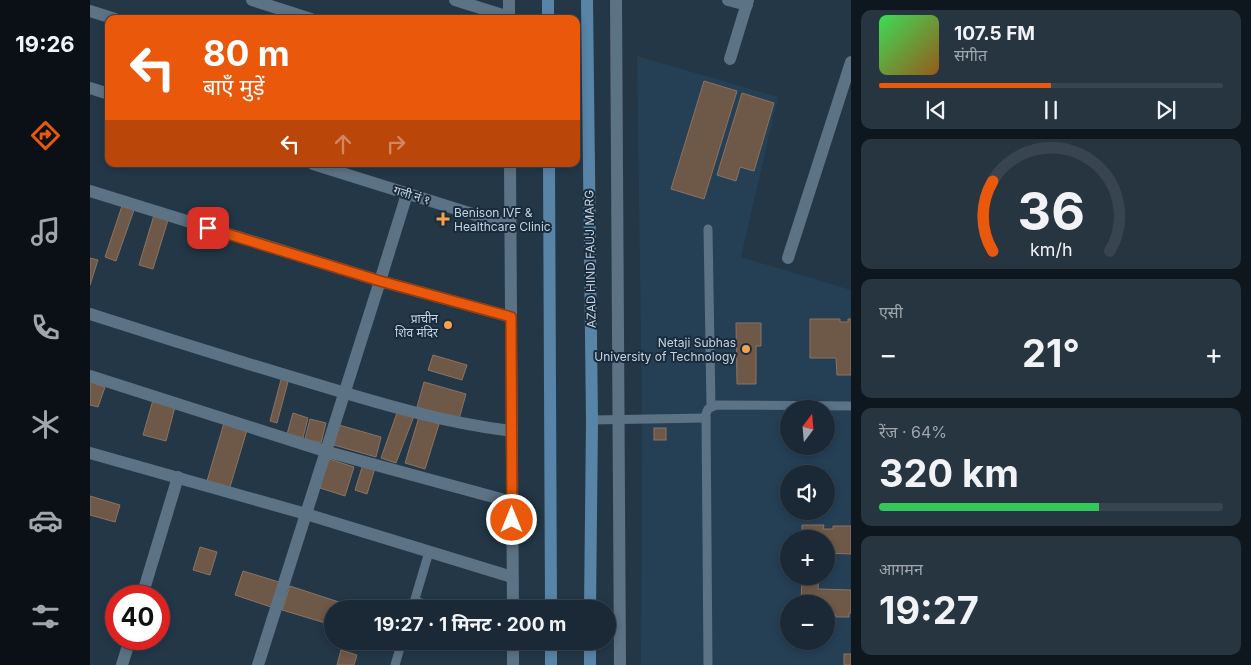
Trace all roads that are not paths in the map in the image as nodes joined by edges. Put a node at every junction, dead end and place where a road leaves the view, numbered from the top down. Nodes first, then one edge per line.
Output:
1 (252, 0) edge
2 (455, 0) edge
3 (509, 0) edge
4 (548, 0) edge
5 (586, 0) edge
6 (616, 0) edge
7 (728, 0) edge
8 (747, 3) edge
9 (282, 9) edge
10 (90, 11) edge
11 (300, 15) edge
12 (500, 15) edge
13 (509, 15) edge
14 (548, 15) edge
15 (105, 16) edge
16 (730, 59) dead end
17 (851, 62) edge
18 (90, 88) edge
19 (105, 93) edge
20 (322, 167) edge
21 (510, 167) edge
22 (549, 167) edge
23 (90, 191) edge
24 (407, 194) junction
25 (510, 226) junction
26 (708, 229) dead end
27 (788, 258) dead end
28 (380, 281) junction
29 (90, 314) edge
30 (511, 317) junction
31 (90, 376) edge
32 (345, 393) junction
33 (711, 406) junction
34 (851, 406) edge
35 (620, 418) junction
36 (706, 418) junction
37 (592, 420) junction
38 (512, 431) junction
39 (326, 450) junction
40 (91, 457) edge
41 (178, 477) junction
42 (512, 502) junction
43 (306, 514) junction
44 (429, 552) junction
45 (512, 577) junction
46 (145, 585) edge
47 (415, 600) edge
48 (513, 600) edge
49 (551, 600) edge
50 (590, 600) edge
51 (127, 650) edge
52 (399, 650) edge
53 (513, 650) edge
54 (551, 650) edge
55 (590, 650) edge
56 (122, 665) edge
57 (258, 665) edge
58 (395, 665) edge
59 (513, 665) edge
60 (551, 665) edge
61 (590, 665) edge
62 (620, 665) edge
63 (708, 665) edge

1 - 9 street
2 - 12 street
3 - 13 street
4 - 14 main road
5 - 37 main road, AZAD HIND FAUJ MARG
6 - 35 street
7 - 8 street
8 - 16 street
9 - 11 street
10 - 15 street
17 - 27 street
18 - 19 street
20 - 24 street, गली नं १
21 - 25 street
22 - 49 main road
23 - 28 street
24 - 25 street, गली नं १
24 - 28 street
25 - 30 street
26 - 33 lane
28 - 30 street
28 - 32 street
29 - 32 street
30 - 38 street
31 - 39 street
32 - 38 street
32 - 39 street
33 - 34 lane
33 - 36 lane
35 - 36 lane
35 - 37 lane
35 - 62 street
36 - 63 lane
37 - 50 main road, AZAD HIND FAUJ MARG
38 - 42 street
39 - 42 street
39 - 43 street
40 - 41 street
41 - 43 street
41 - 46 street
42 - 45 street
43 - 44 street
43 - 57 street
44 - 45 street
44 - 47 lane
45 - 48 street
51 - 56 street
52 - 58 lane
53 - 59 street
54 - 60 main road
55 - 61 main road

